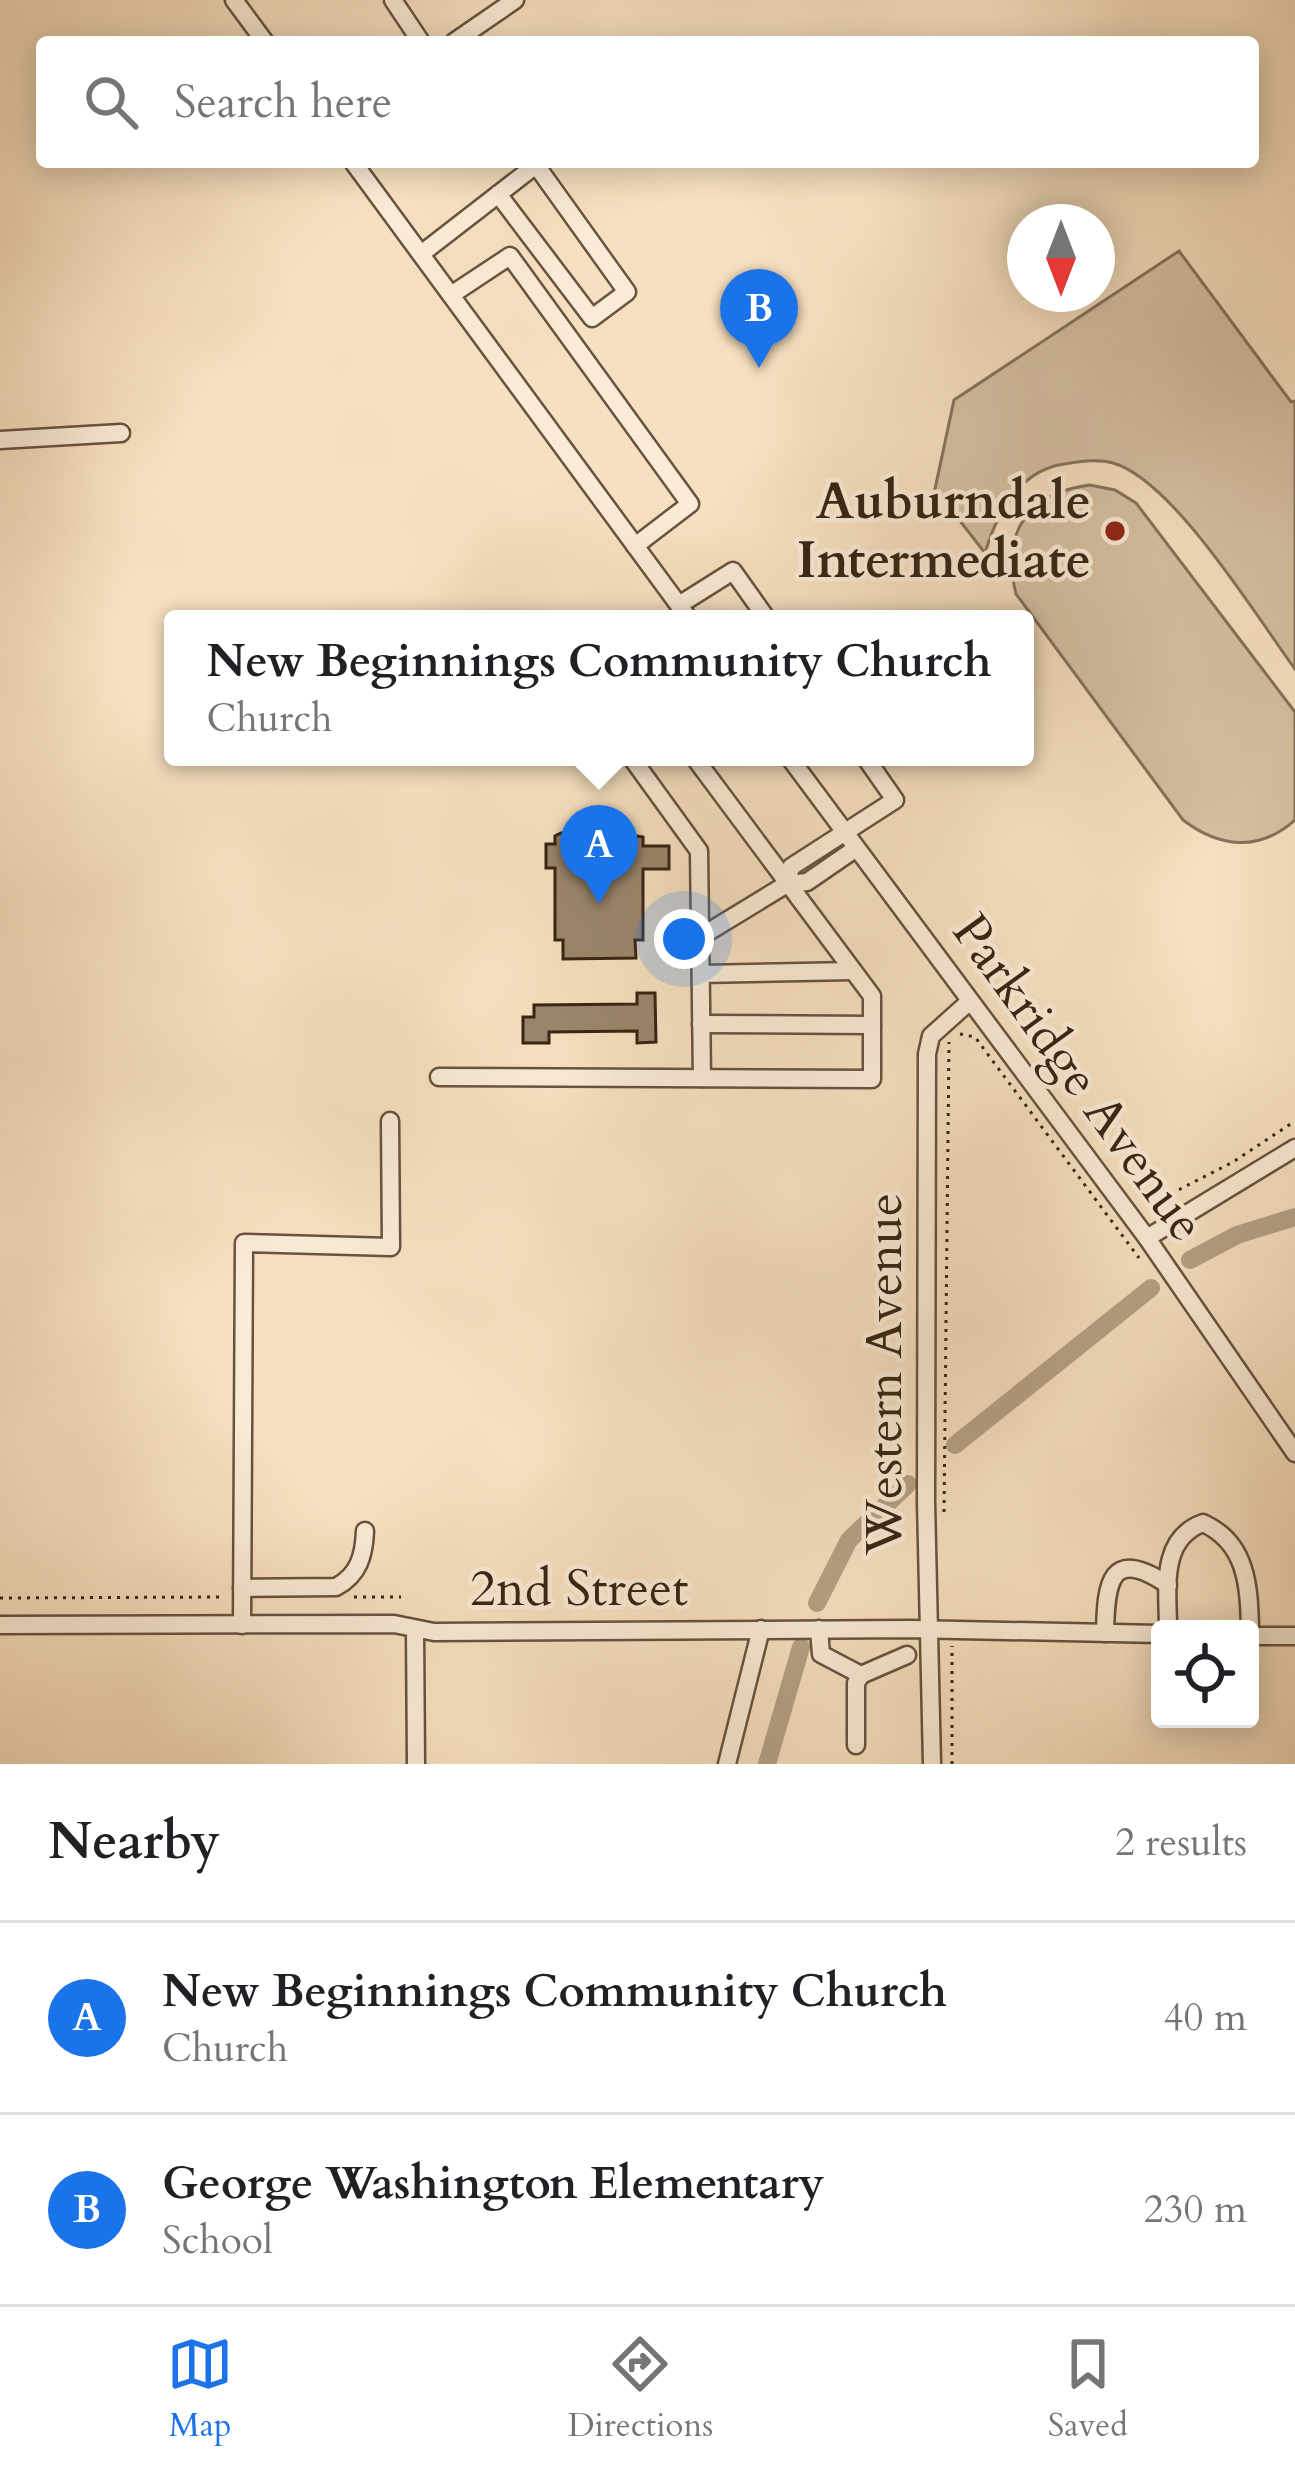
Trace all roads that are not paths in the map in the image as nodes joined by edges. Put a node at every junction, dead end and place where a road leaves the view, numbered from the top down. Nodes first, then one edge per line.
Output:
1 (234, 0) edge
2 (393, 0) edge
3 (515, 0) edge
4 (261, 36) edge
5 (417, 36) edge
6 (463, 36) edge
7 (357, 168) edge
8 (532, 168) edge
9 (538, 168) edge
10 (498, 194) junction
11 (421, 254) junction
12 (451, 295) junction
13 (121, 433) dead end
14 (0, 440) edge
15 (635, 546) junction
16 (683, 610) edge
17 (686, 610) edge
18 (760, 610) edge
19 (638, 766) edge
20 (701, 766) edge
21 (795, 766) edge
22 (871, 766) edge
23 (842, 831) junction
24 (855, 848) junction
25 (787, 884) junction
26 (700, 937) junction
27 (853, 971) junction
28 (700, 974) junction
29 (970, 1001) junction
30 (701, 1024) junction
31 (872, 1025) junction
32 (439, 1077) dead end
33 (701, 1078) junction
34 (390, 1121) dead end
35 (1295, 1148) edge
36 (1147, 1238) junction
37 (1295, 1453) edge
38 (365, 1531) dead end
39 (1168, 1585) junction
40 (242, 1593) junction
41 (1168, 1620) edge
42 (1250, 1620) edge
43 (0, 1625) edge
44 (242, 1625) junction
45 (825, 1629) junction
46 (415, 1630) junction
47 (761, 1630) junction
48 (929, 1630) junction
49 (1105, 1633) junction
50 (1259, 1633) edge
51 (1151, 1634) edge
52 (1295, 1636) edge
53 (908, 1655) dead end
54 (861, 1675) junction
55 (856, 1745) dead end
56 (416, 1764) edge
57 (727, 1764) edge
58 (932, 1764) edge

1 - 4 street
2 - 5 street
3 - 6 street
7 - 11 street
8 - 10 street
9 - 10 street
10 - 11 street
11 - 12 street
12 - 15 street
12 - 15 street
13 - 14 street
15 - 16 street
17 - 18 street
19 - 26 street
20 - 25 street
21 - 23 street, Parkridge Avenue
22 - 23 street
23 - 24 street, Parkridge Avenue
23 - 25 street
24 - 25 street
24 - 29 street, Parkridge Avenue
25 - 26 street
25 - 27 street
26 - 28 street
27 - 28 street
27 - 31 street
28 - 30 street
29 - 36 street, Parkridge Avenue
29 - 48 street, Western Avenue
30 - 31 street
30 - 33 street
31 - 33 street
32 - 33 street
34 - 40 street
35 - 36 street
36 - 37 street, Parkridge Avenue
38 - 40 street
39 - 41 street
39 - 42 street
39 - 49 street
40 - 44 street
43 - 44 street, 2nd Street
44 - 46 street, 2nd Street
45 - 47 street, 2nd Street
45 - 48 street, 2nd Street
45 - 54 street
46 - 47 street, 2nd Street
46 - 56 street
47 - 57 street
48 - 49 street, 2nd Street
48 - 58 street, Western Avenue
49 - 51 street, 2nd Street
50 - 52 street
53 - 54 street
54 - 55 street

